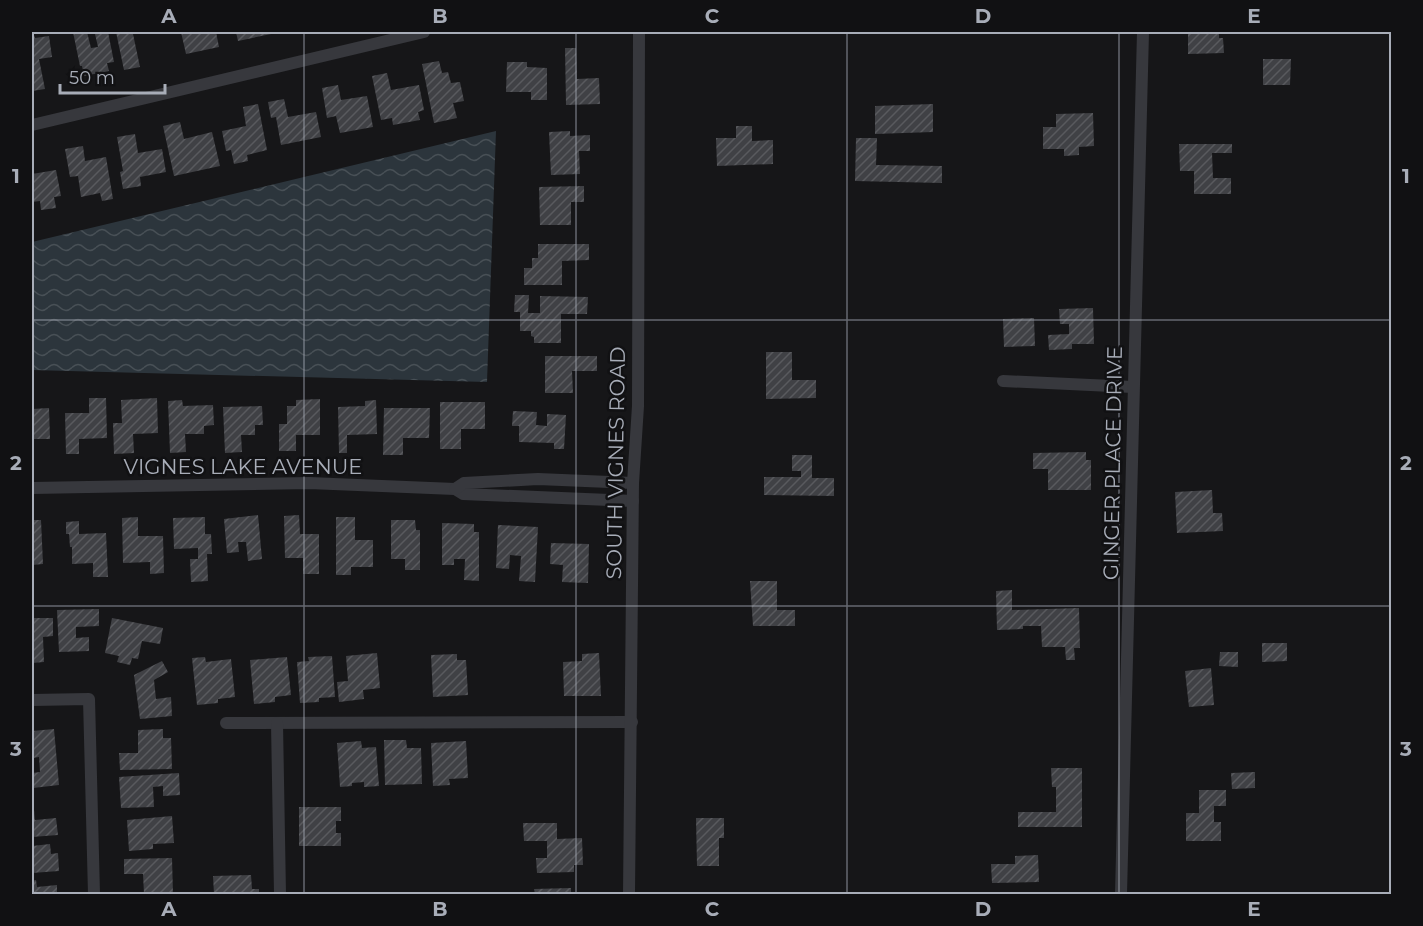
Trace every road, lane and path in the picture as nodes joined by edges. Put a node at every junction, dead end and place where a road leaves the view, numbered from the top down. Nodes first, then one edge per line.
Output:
1 (424, 32) edge
2 (639, 32) edge
3 (1143, 32) edge
4 (32, 125) edge
5 (1003, 381) dead end
6 (1133, 387) junction
7 (633, 483) junction
8 (32, 488) edge
9 (455, 489) junction
10 (633, 501) junction
11 (32, 700) edge
12 (632, 722) junction
13 (226, 723) dead end
14 (277, 723) junction
15 (94, 894) edge
16 (280, 894) edge
17 (629, 894) edge
18 (1121, 894) edge

1 - 4 street
2 - 7 street, SOUTH VIGNES ROAD
3 - 6 street, GINGER PLACE DRIVE
5 - 6 street
6 - 18 street, GINGER PLACE DRIVE
7 - 9 street, VIGNES LAKE AVENUE
7 - 10 street, SOUTH VIGNES ROAD
8 - 9 street, VIGNES LAKE AVENUE
9 - 10 street, VIGNES LAKE AVENUE
10 - 12 street, SOUTH VIGNES ROAD
11 - 15 street
12 - 14 street
12 - 17 street, SOUTH VIGNES ROAD
13 - 14 street
14 - 16 street

